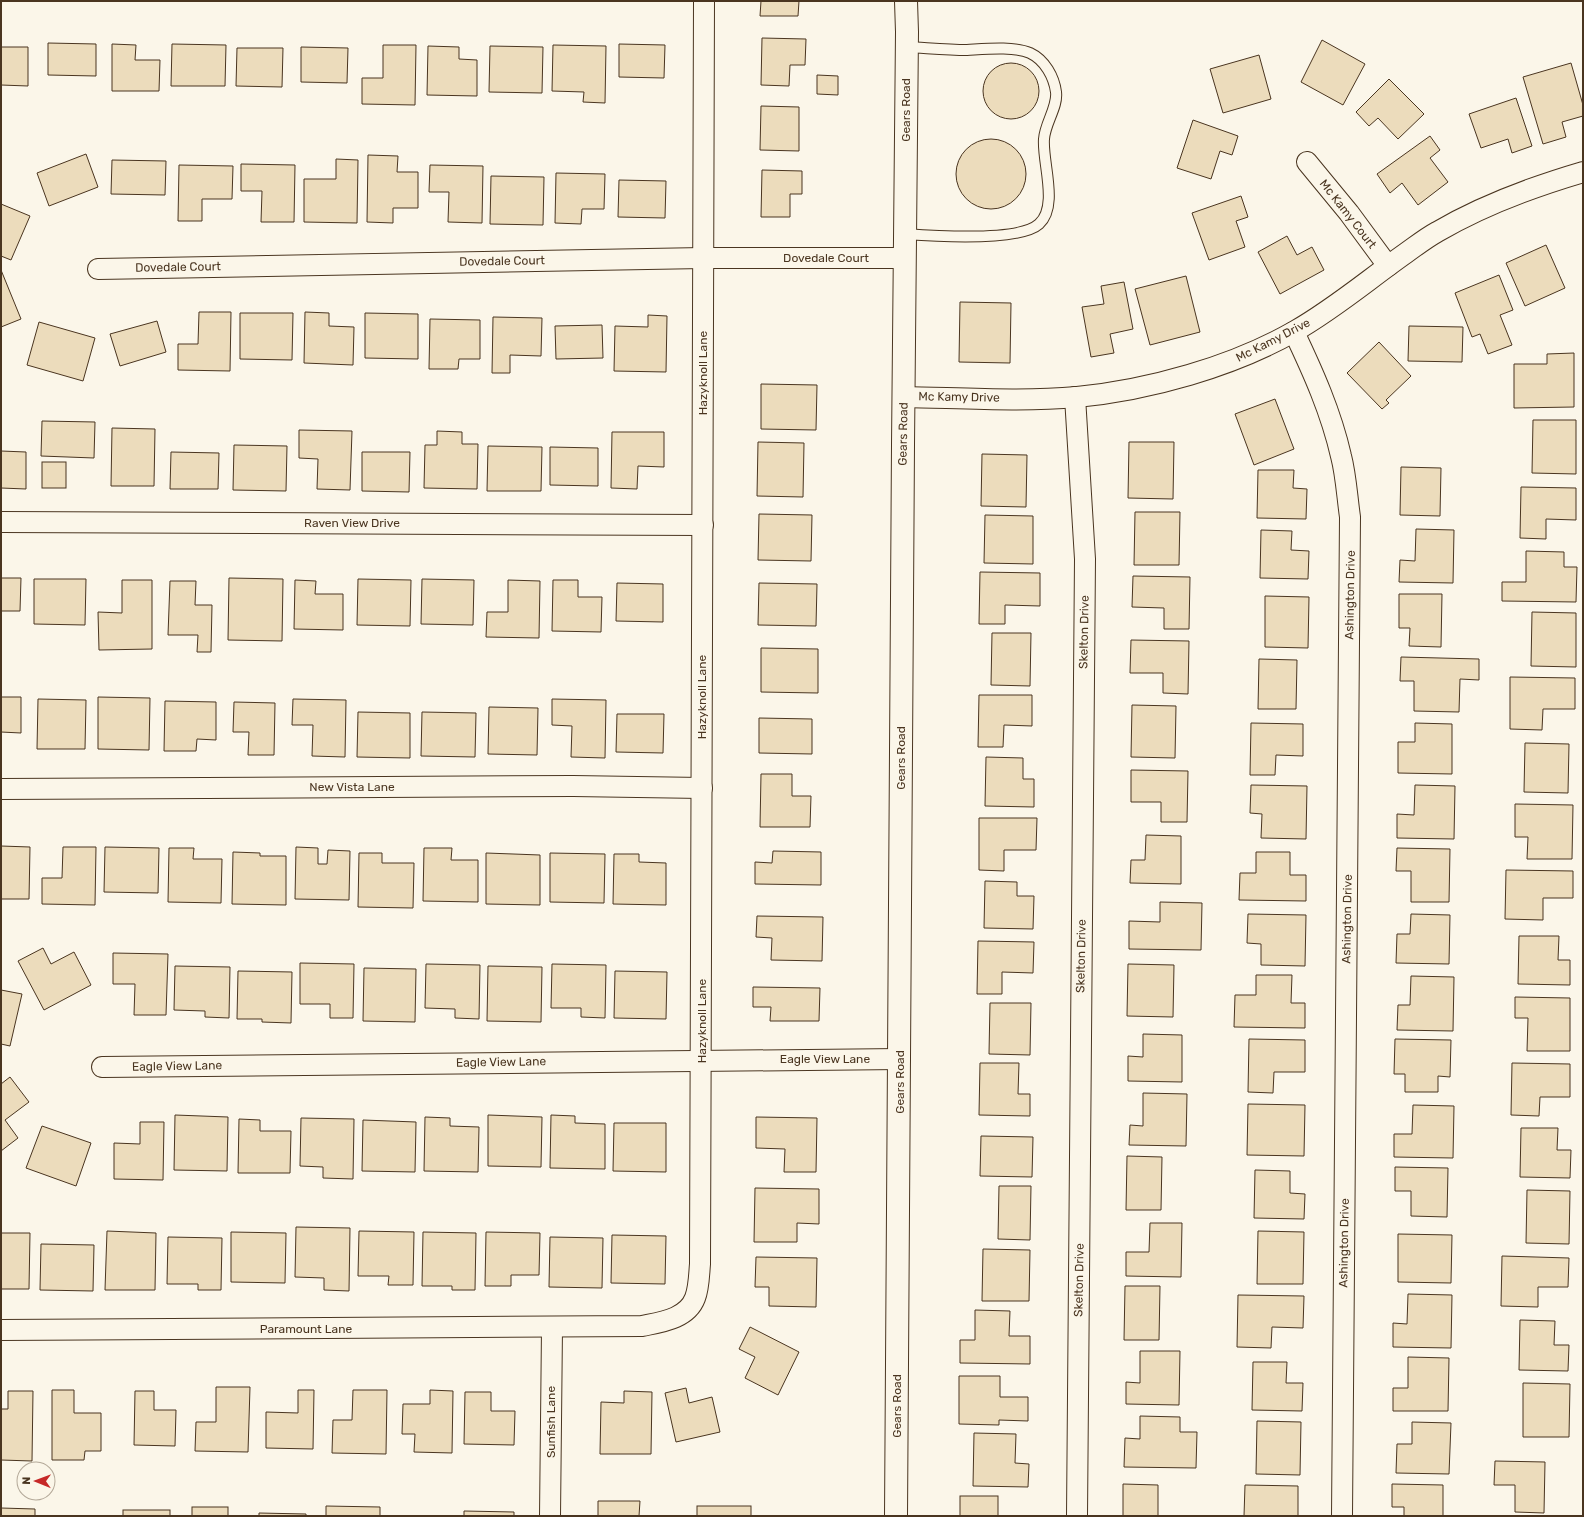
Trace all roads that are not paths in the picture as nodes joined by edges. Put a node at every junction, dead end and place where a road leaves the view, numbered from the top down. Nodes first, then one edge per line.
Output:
1 (704, 1) edge
2 (906, 1) edge
3 (906, 46) junction
4 (1307, 162) dead end
5 (1583, 173) edge
6 (905, 234) junction
7 (704, 258) junction
8 (905, 258) junction
9 (1388, 266) junction
10 (98, 269) dead end
11 (1294, 332) junction
12 (904, 397) junction
13 (1075, 397) junction
14 (1, 522) edge
15 (703, 525) junction
16 (702, 788) junction
17 (1, 789) edge
18 (900, 1059) junction
19 (701, 1060) junction
20 (102, 1067) dead end
21 (610, 1327) joint
22 (552, 1328) junction
23 (1, 1330) edge
24 (550, 1516) edge
25 (896, 1516) edge
26 (1076, 1516) edge
27 (1342, 1516) edge

1 - 7 street, Hazyknoll Lane
2 - 3 main road, Gears Road
3 - 6 main road, Gears Road
3 - 6 lane
4 - 9 street, Mc Kamy Court
5 - 9 street, Mc Kamy Drive
6 - 8 main road, Gears Road
7 - 8 street, Dovedale Court
7 - 10 street, Dovedale Court
7 - 15 street, Hazyknoll Lane
8 - 12 main road, Gears Road
9 - 11 street, Mc Kamy Drive
11 - 13 street, Mc Kamy Drive
11 - 27 street, Ashington Drive
12 - 13 street, Mc Kamy Drive
12 - 18 main road, Gears Road
13 - 26 street, Skelton Drive
14 - 15 street, Raven View Drive
15 - 16 street, Hazyknoll Lane
16 - 17 street, New Vista Lane
16 - 19 street, Hazyknoll Lane
18 - 19 street, Eagle View Lane
18 - 25 main road, Gears Road
19 - 20 street, Eagle View Lane
19 - 21 street, Hazyknoll Lane
21 - 22 street, Paramount Lane
22 - 23 street, Paramount Lane
22 - 24 street, Sunfish Lane

